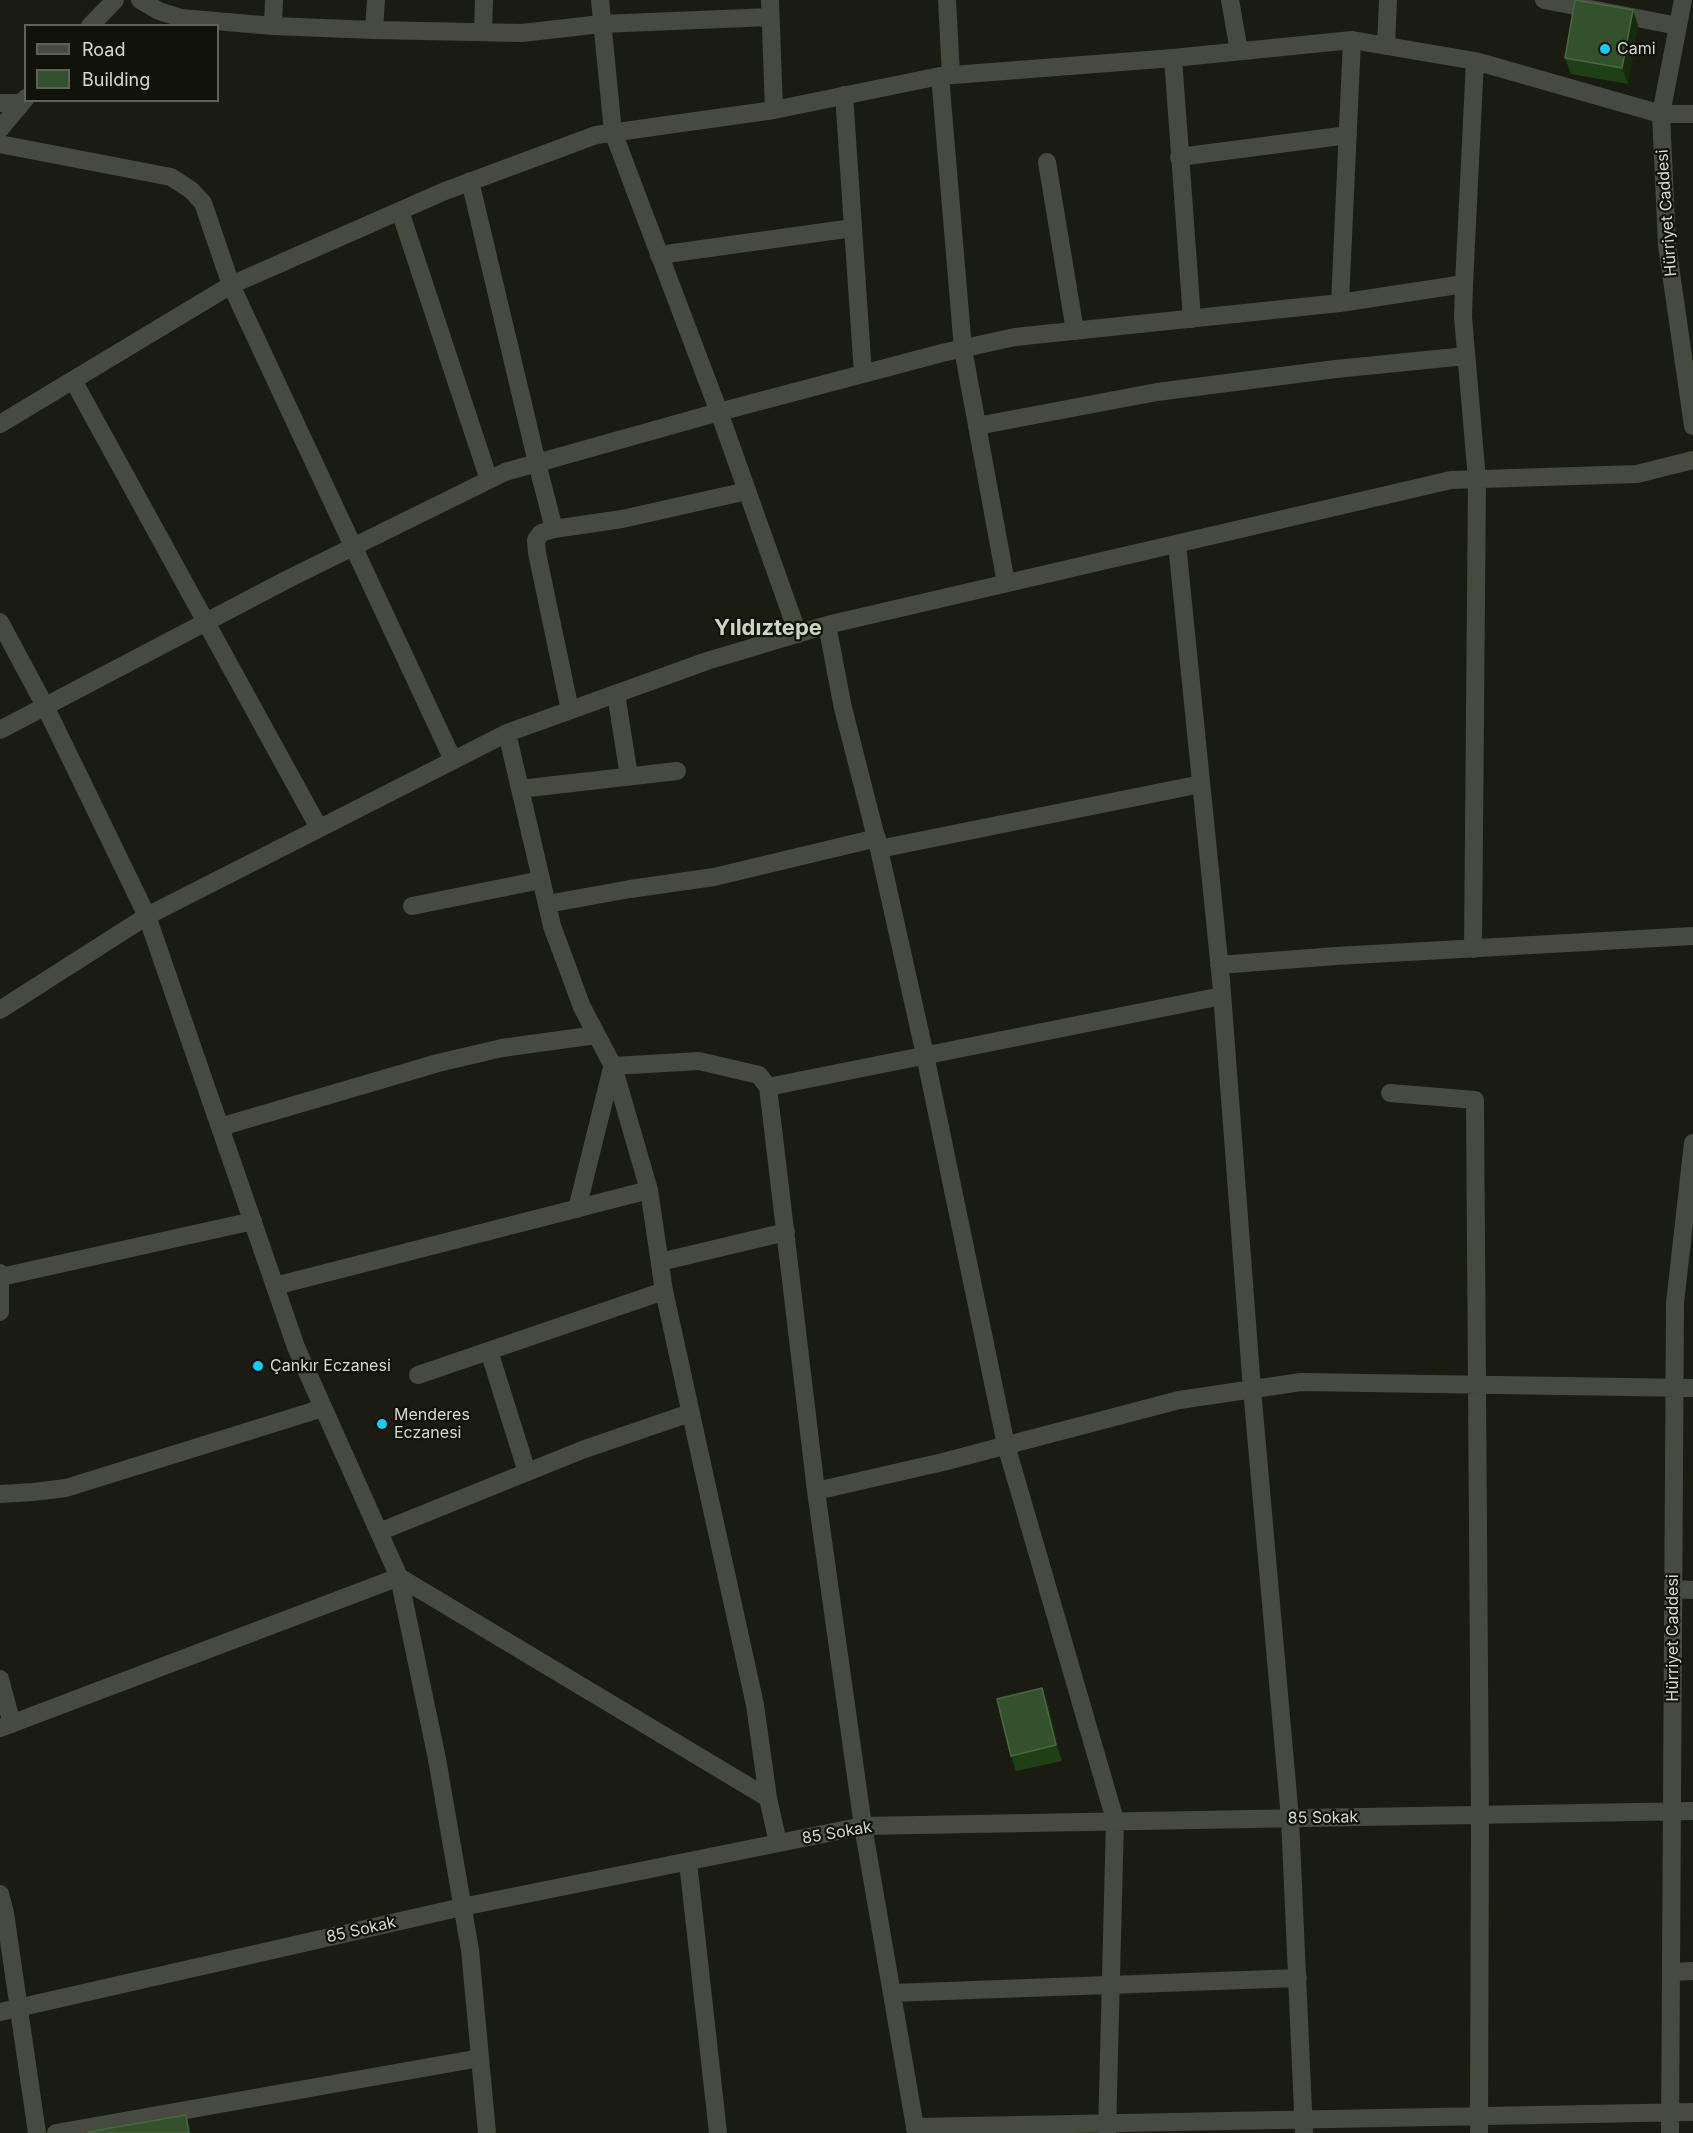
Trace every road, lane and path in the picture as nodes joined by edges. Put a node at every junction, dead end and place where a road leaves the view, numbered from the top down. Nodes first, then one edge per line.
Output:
1 (115, 0) edge
2 (140, 0) edge
3 (274, 0) edge
4 (376, 0) edge
5 (484, 0) edge
6 (600, 0) edge
7 (947, 0) edge
8 (1230, 0) edge
9 (1388, 0) edge
10 (1544, 0) edge
11 (1683, 0) edge
12 (770, 9) edge
13 (92, 24) edge
14 (601, 24) junction
15 (273, 26) junction
16 (1678, 26) junction
17 (374, 30) junction
18 (483, 32) junction
19 (1352, 40) junction
20 (1386, 46) junction
21 (1239, 51) junction
22 (1173, 58) junction
23 (1475, 61) junction
24 (945, 76) junction
25 (844, 95) junction
26 (23, 100) edge
27 (0, 103) edge
28 (774, 110) junction
29 (1661, 114) junction
30 (1693, 114) edge
31 (0, 129) edge
32 (613, 132) junction
33 (1348, 135) junction
34 (0, 144) edge
35 (1179, 157) junction
36 (1047, 162) dead end
37 (470, 181) junction
38 (400, 211) junction
39 (853, 228) junction
40 (660, 255) junction
41 (1464, 284) junction
42 (231, 285) junction
43 (1340, 303) junction
44 (1192, 319) junction
45 (1075, 331) junction
46 (963, 349) junction
47 (1466, 356) junction
48 (863, 374) junction
49 (74, 380) junction
50 (719, 412) junction
51 (0, 424) edge
52 (977, 426) junction
53 (1693, 426) edge
54 (1693, 460) edge
55 (537, 463) junction
56 (1477, 479) junction
57 (489, 480) junction
58 (747, 491) junction
59 (554, 529) junction
60 (1177, 544) junction
61 (354, 546) junction
62 (1006, 584) junction
63 (0, 622) edge
64 (205, 622) junction
65 (827, 625) junction
66 (798, 634) junction
67 (616, 694) junction
68 (45, 706) junction
69 (570, 710) junction
70 (0, 730) edge
71 (507, 733) junction
72 (453, 760) junction
73 (677, 771) dead end
74 (630, 776) junction
75 (1201, 784) junction
76 (520, 789) junction
77 (319, 828) junction
78 (878, 844) junction
79 (542, 880) junction
80 (547, 904) junction
81 (412, 906) dead end
82 (147, 916) junction
83 (1693, 936) edge
84 (1473, 949) junction
85 (1219, 966) junction
86 (1222, 996) junction
87 (0, 1010) edge
88 (596, 1035) junction
89 (925, 1055) junction
90 (613, 1066) junction
91 (768, 1087) junction
92 (1390, 1093) dead end
93 (220, 1127) junction
94 (1693, 1143) edge
95 (649, 1190) junction
96 (577, 1209) junction
97 (253, 1221) junction
98 (786, 1232) junction
99 (660, 1262) junction
100 (0, 1275) edge
101 (275, 1286) junction
102 (664, 1291) junction
103 (0, 1312) edge
104 (489, 1351) junction
105 (418, 1375) dead end
106 (1478, 1384) junction
107 (1674, 1387) junction
108 (1693, 1388) edge
109 (1252, 1389) junction
110 (323, 1408) junction
111 (690, 1413) junction
112 (1006, 1445) junction
113 (527, 1472) junction
114 (816, 1491) junction
115 (0, 1494) edge
116 (379, 1532) junction
117 (399, 1577) junction
118 (1673, 1589) junction
119 (1693, 1590) edge
120 (0, 1679) edge
121 (6, 1726) edge
122 (768, 1798) junction
123 (1672, 1811) junction
124 (1693, 1811) edge
125 (1480, 1815) junction
126 (1290, 1818) junction
127 (1114, 1820) junction
128 (863, 1826) junction
129 (778, 1843) junction
130 (688, 1862) junction
131 (0, 1894) edge
132 (462, 1907) junction
133 (1693, 1971) edge
134 (1672, 1972) junction
135 (1298, 1978) junction
136 (1110, 1985) junction
137 (892, 1993) junction
138 (19, 2008) junction
139 (0, 2012) edge
140 (480, 2058) junction
141 (1671, 2112) junction
142 (1693, 2112) edge
143 (1479, 2124) edge
144 (1304, 2126) edge
145 (1106, 2128) edge
146 (916, 2130) edge
147 (37, 2133) edge
148 (56, 2133) edge
149 (487, 2133) edge
150 (718, 2133) edge
151 (1670, 2133) edge

1 - 13 street
2 - 15 street
3 - 15 street
4 - 17 street
5 - 18 street
6 - 14 street
7 - 24 street
8 - 21 street
9 - 20 street
10 - 16 street
11 - 16 street, Hürriyet Caddesi
12 - 14 street
12 - 28 street
14 - 18 street
14 - 32 street
15 - 17 street
16 - 29 street, Hürriyet Caddesi
17 - 18 street
19 - 20 street
19 - 21 street
19 - 33 street
20 - 23 street
21 - 22 street
22 - 24 street
22 - 35 street
23 - 29 street
23 - 41 street
24 - 25 street
24 - 46 street
25 - 28 street
25 - 39 street
26 - 27 street
26 - 31 street
28 - 32 street
29 - 30 street
29 - 53 street, Hürriyet Caddesi
32 - 37 street
32 - 40 street
33 - 35 street
33 - 43 street
34 - 42 street
35 - 44 street
36 - 45 street
37 - 38 street
37 - 55 street
38 - 42 street
38 - 57 street
39 - 40 street
39 - 48 street
40 - 50 street
41 - 43 street
41 - 47 street
42 - 49 street
42 - 61 street
43 - 44 street
44 - 45 street
45 - 46 street
46 - 48 street
46 - 52 street
47 - 52 street
47 - 56 street
48 - 50 street
49 - 51 street
49 - 64 street
50 - 55 street
50 - 58 street
52 - 62 street
54 - 56 street
55 - 57 street
55 - 59 street
56 - 60 street
56 - 84 street
57 - 61 street
58 - 59 street
58 - 66 street
59 - 69 street
60 - 62 street
60 - 75 street
61 - 64 street
61 - 72 street
62 - 65 street
63 - 68 street
64 - 68 street
64 - 77 street
65 - 66 street
65 - 78 street
66 - 67 street
67 - 69 street
67 - 74 street
68 - 70 street
68 - 82 street
69 - 71 street
71 - 72 street
71 - 76 street
72 - 77 street
73 - 74 street
74 - 76 street
75 - 78 street
75 - 85 street
76 - 79 street
77 - 82 street
78 - 80 street
78 - 89 street
79 - 80 street
79 - 81 street
80 - 88 street
82 - 87 street
82 - 93 street
83 - 84 street
84 - 85 street
85 - 86 street
86 - 89 street
86 - 109 street
88 - 90 street
88 - 93 street
89 - 91 street
89 - 112 street
90 - 91 street
90 - 95 street
90 - 96 street
91 - 98 street
92 - 106 street
93 - 97 street
94 - 107 street, Hürriyet Caddesi
95 - 96 street
95 - 99 street
96 - 101 street
97 - 100 street
97 - 101 street
98 - 99 street
98 - 114 street
99 - 102 street
100 - 103 street
101 - 110 street
102 - 104 street
102 - 111 street
104 - 105 street
104 - 113 street
106 - 107 street
106 - 109 street
106 - 125 street
107 - 108 street
107 - 118 street, Hürriyet Caddesi
109 - 112 street
109 - 126 street
110 - 115 street
110 - 116 street
111 - 113 street
111 - 122 street
112 - 114 street
112 - 127 street
113 - 116 street
114 - 128 street
116 - 117 street
117 - 121 street
117 - 122 street
117 - 132 street
118 - 119 street
118 - 123 street, Hürriyet Caddesi
120 - 121 street
122 - 129 street
123 - 124 street, 85 Sokak
123 - 125 street, 85 Sokak
123 - 134 street, Hürriyet Caddesi
125 - 126 street, 85 Sokak
125 - 143 street
126 - 127 street, 85 Sokak
126 - 135 street
127 - 128 street, 85 Sokak
127 - 136 street
128 - 129 street, 85 Sokak
128 - 137 street
129 - 130 street, 85 Sokak
130 - 132 street, 85 Sokak
130 - 150 street
131 - 138 street
132 - 138 street, 85 Sokak
132 - 140 street
133 - 134 street
134 - 141 street, Hürriyet Caddesi
135 - 136 street
135 - 144 street
136 - 137 street
136 - 145 street
137 - 146 street
138 - 139 street, 85 Sokak
138 - 147 street
140 - 148 street
140 - 149 street
141 - 142 street
141 - 143 street
141 - 151 street, Hürriyet Caddesi
143 - 144 street
144 - 145 street
145 - 146 street

